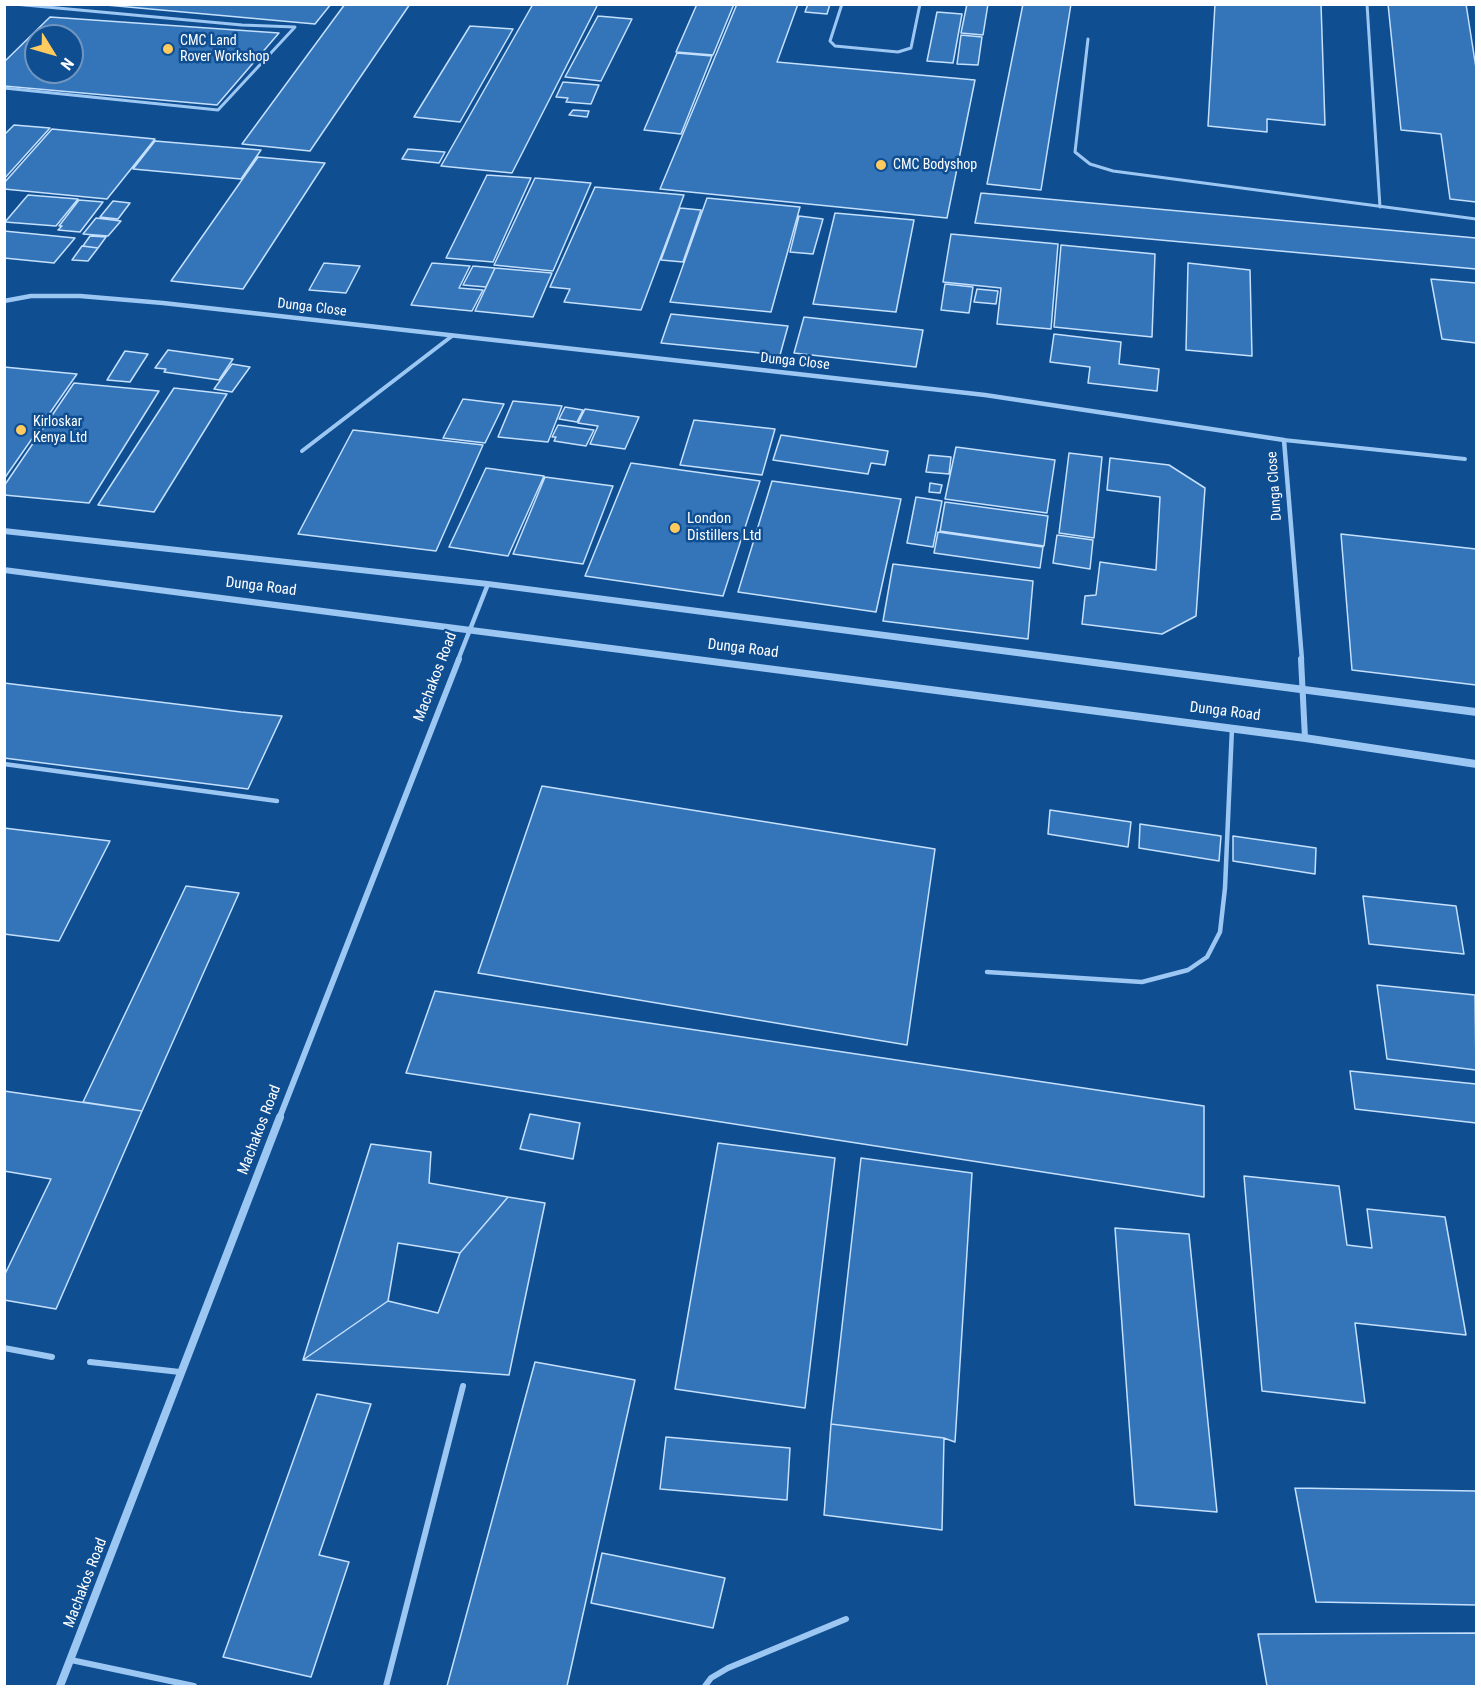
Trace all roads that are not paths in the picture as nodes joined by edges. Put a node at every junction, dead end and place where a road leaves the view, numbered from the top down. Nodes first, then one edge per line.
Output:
1 (14, 4) edge
2 (842, 4) edge
3 (920, 4) edge
4 (1367, 4) edge
5 (1088, 39) dead end
6 (4, 88) edge
7 (1380, 207) junction
8 (1476, 219) edge
9 (4, 301) edge
10 (452, 336) junction
11 (1284, 440) junction
12 (302, 451) dead end
13 (1465, 459) dead end
14 (4, 531) edge
15 (4, 570) edge
16 (488, 584) junction
17 (469, 628) junction
18 (1304, 690) junction
19 (1476, 712) edge
20 (1232, 728) junction
21 (1305, 738) junction
22 (4, 764) edge
23 (1476, 765) edge
24 (277, 801) dead end
25 (987, 972) dead end
26 (4, 1348) edge
27 (52, 1357) dead end
28 (90, 1362) dead end
29 (180, 1372) junction
30 (463, 1386) dead end
31 (846, 1619) dead end
32 (71, 1660) junction
33 (60, 1686) edge
34 (194, 1686) edge
35 (386, 1686) edge
36 (705, 1686) edge

1 - 6 lane
2 - 3 lane
4 - 7 lane
5 - 7 lane
7 - 8 lane
9 - 10 street, Dunga Close
10 - 11 street, Dunga Close
10 - 12 lane
11 - 13 lane
11 - 18 street, Dunga Close
14 - 16 street, Dunga Road
15 - 17 street, Dunga Road
16 - 17 street, Machakos Road
16 - 18 street, Dunga Road
17 - 20 street, Dunga Road
17 - 29 street, Machakos Road
18 - 19 street, Dunga Road
18 - 21 street, Dunga Close
20 - 21 street, Dunga Road
20 - 25 lane
21 - 23 street, Dunga Road
22 - 24 lane
26 - 27 lane
28 - 29 lane
29 - 32 street, Machakos Road
30 - 35 lane
31 - 36 lane
32 - 33 street, Machakos Road
32 - 34 lane

